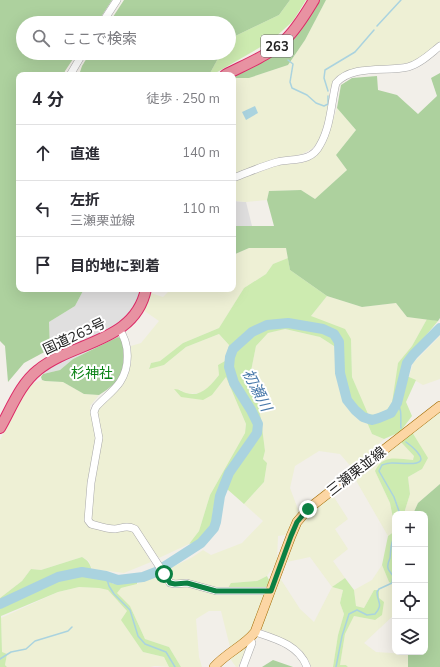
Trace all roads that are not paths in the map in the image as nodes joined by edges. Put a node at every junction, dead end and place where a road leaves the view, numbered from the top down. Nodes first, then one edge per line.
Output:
1 (117, 0) edge
2 (314, 0) edge
3 (107, 16) edge
4 (440, 46) edge
5 (79, 60) edge
6 (72, 72) edge
7 (231, 72) edge
8 (236, 177) edge
9 (145, 292) edge
10 (119, 329) junction
11 (440, 406) edge
12 (0, 428) edge
13 (271, 591) junction
14 (253, 635) junction
15 (214, 667) edge
16 (243, 667) edge
17 (307, 667) edge

1 - 3 street
2 - 7 highway, 263
4 - 8 street
5 - 6 street
9 - 10 highway, 国道263号
10 - 12 highway, 国道263号
10 - 13 street
11 - 13 main road, 三瀬栗並線
13 - 14 main road, 三瀬栗並線
14 - 15 main road
14 - 16 street
14 - 17 street

